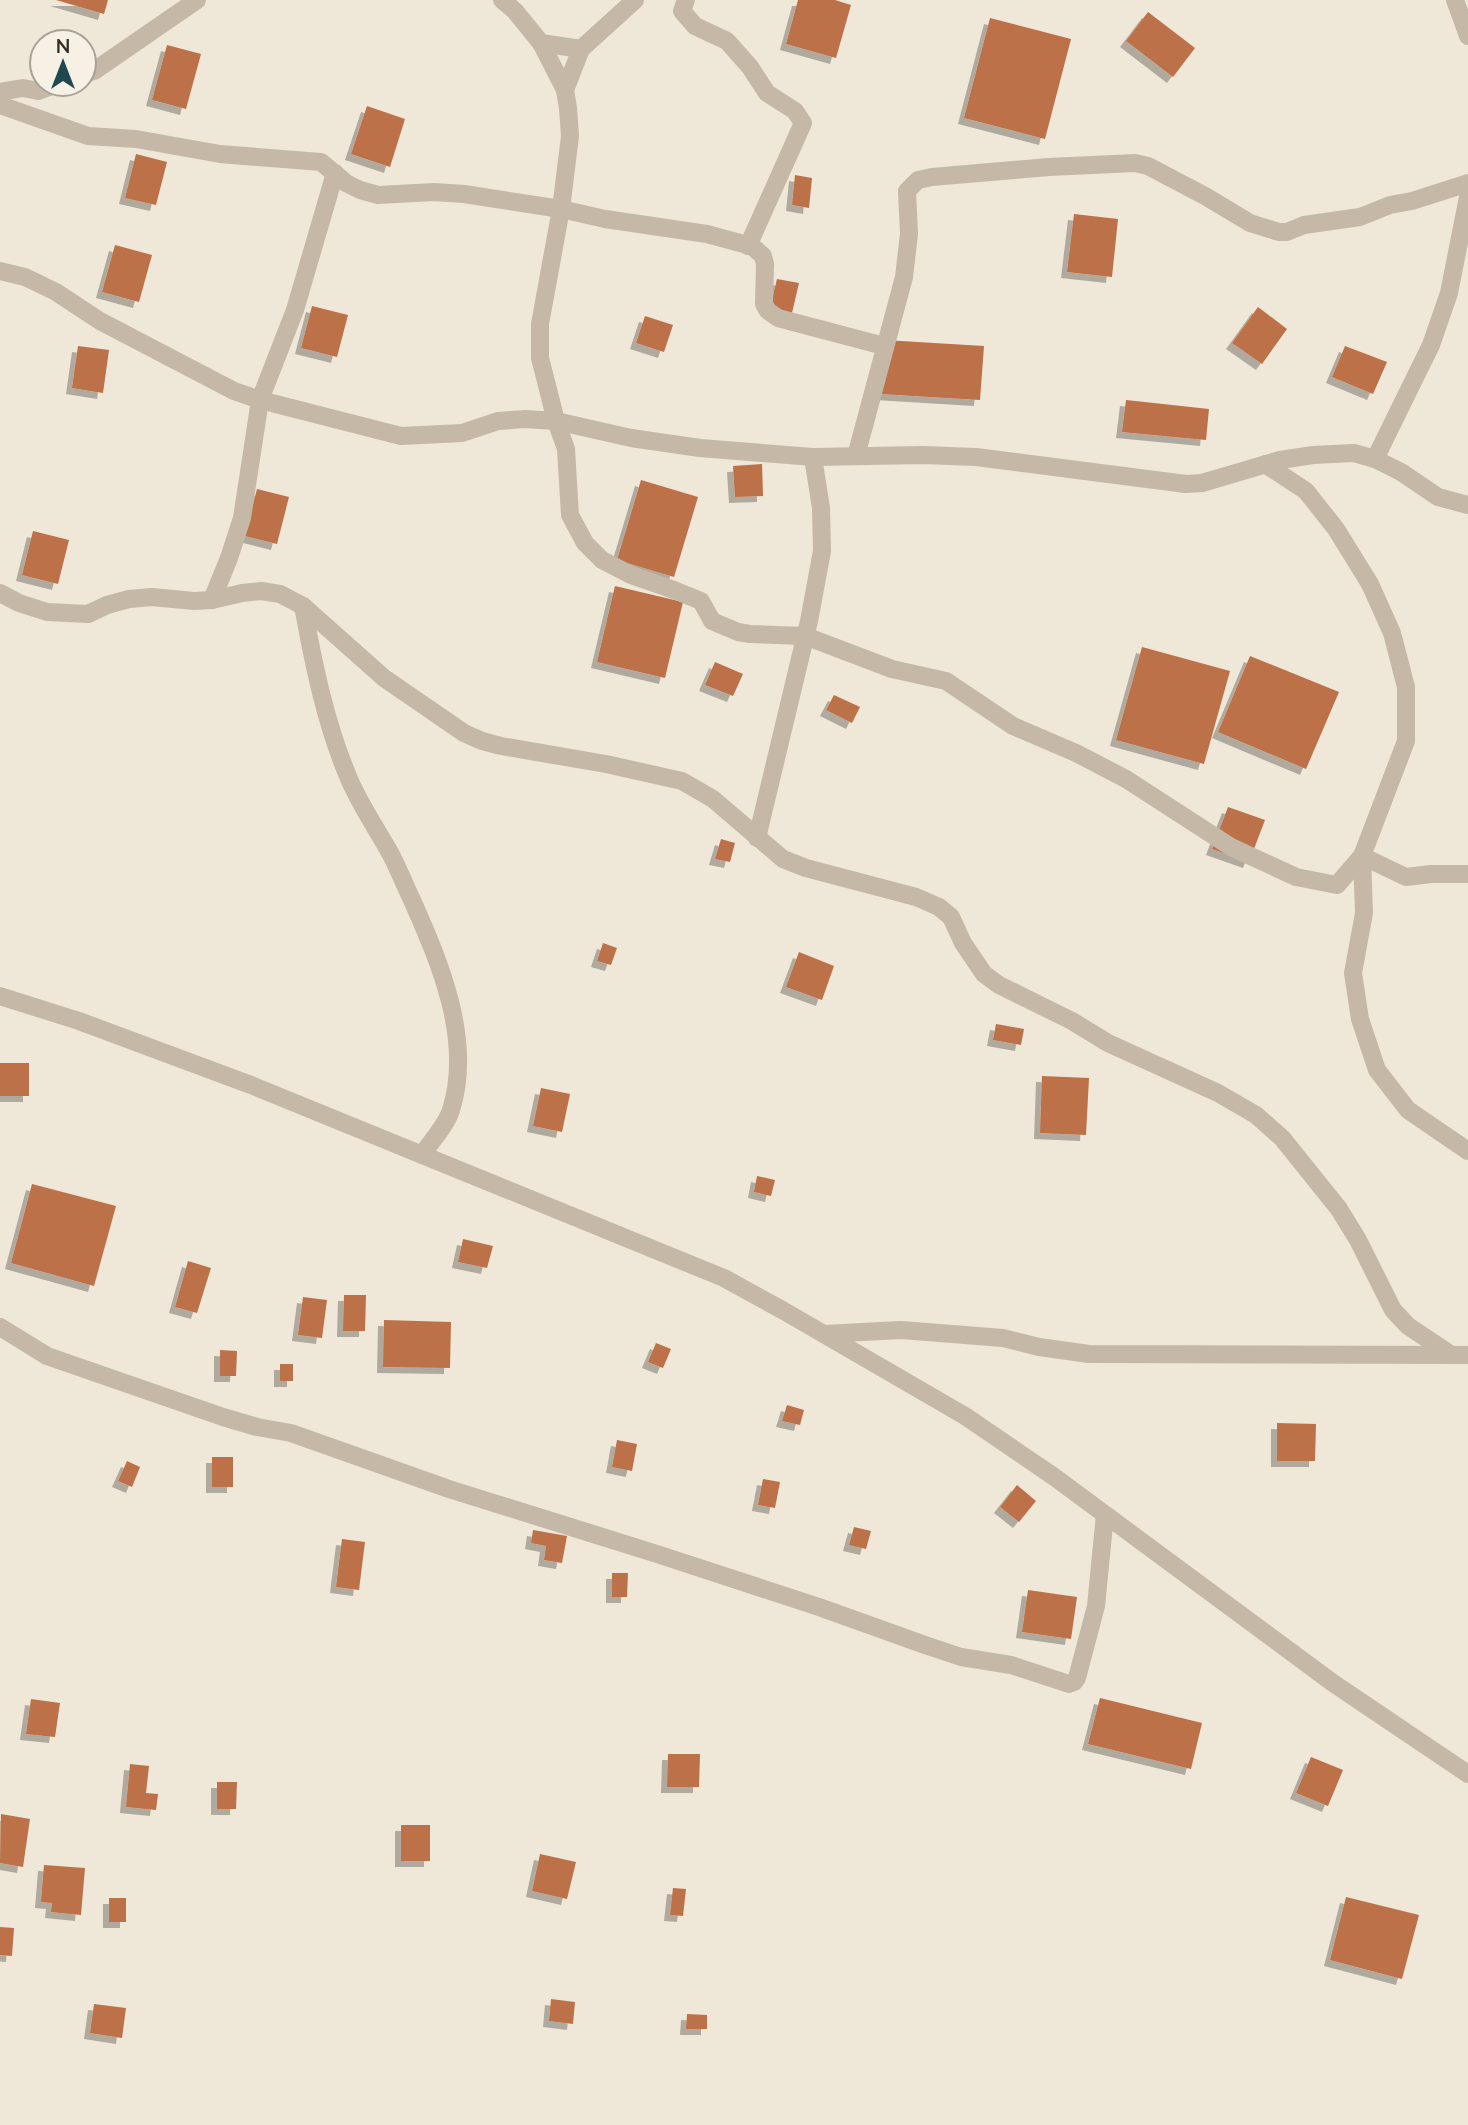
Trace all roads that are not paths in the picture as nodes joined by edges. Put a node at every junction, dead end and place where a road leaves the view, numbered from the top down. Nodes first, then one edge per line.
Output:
1 (196, 0) edge
2 (502, 0) edge
3 (635, 0) edge
4 (686, 0) edge
5 (1455, 0) edge
6 (1468, 37) edge
7 (541, 43) junction
8 (581, 49) junction
9 (98, 68) edge
10 (28, 89) edge
11 (565, 90) junction
12 (0, 92) edge
13 (0, 105) edge
14 (335, 173) junction
15 (1468, 183) edge
16 (1468, 197) edge
17 (561, 209) junction
18 (748, 246) junction
19 (0, 271) edge
20 (884, 346) junction
21 (260, 400) junction
22 (556, 421) junction
23 (856, 456) junction
24 (813, 457) junction
25 (1375, 459) junction
26 (1265, 464) junction
27 (1468, 505) edge
28 (0, 593) edge
29 (212, 600) junction
30 (303, 606) junction
31 (805, 636) junction
32 (757, 838) junction
33 (1362, 856) junction
34 (1468, 874) edge
35 (0, 996) edge
36 (1468, 1151) edge
37 (422, 1155) junction
38 (0, 1327) edge
39 (824, 1334) junction
40 (1459, 1354) edge
41 (1105, 1515) junction
42 (1468, 1774) edge

1 - 9 street
2 - 7 street
3 - 8 street
4 - 18 street
5 - 6 street
7 - 8 street
7 - 11 street
8 - 11 street
10 - 12 street
11 - 17 street
13 - 14 street
14 - 17 street
14 - 21 street
15 - 20 street
16 - 25 street
17 - 18 street
17 - 22 street
18 - 20 street
19 - 21 street
20 - 23 street
21 - 22 street
21 - 29 street
22 - 24 street
22 - 31 street
23 - 24 street
23 - 26 street
24 - 31 street
25 - 26 street
25 - 27 street
26 - 33 street
28 - 29 street
29 - 30 street
30 - 32 street
30 - 37 street
31 - 32 street
31 - 33 street
32 - 40 street
33 - 34 street
33 - 36 street
35 - 37 street
37 - 39 street
38 - 41 street
39 - 40 street
39 - 41 street
41 - 42 street

